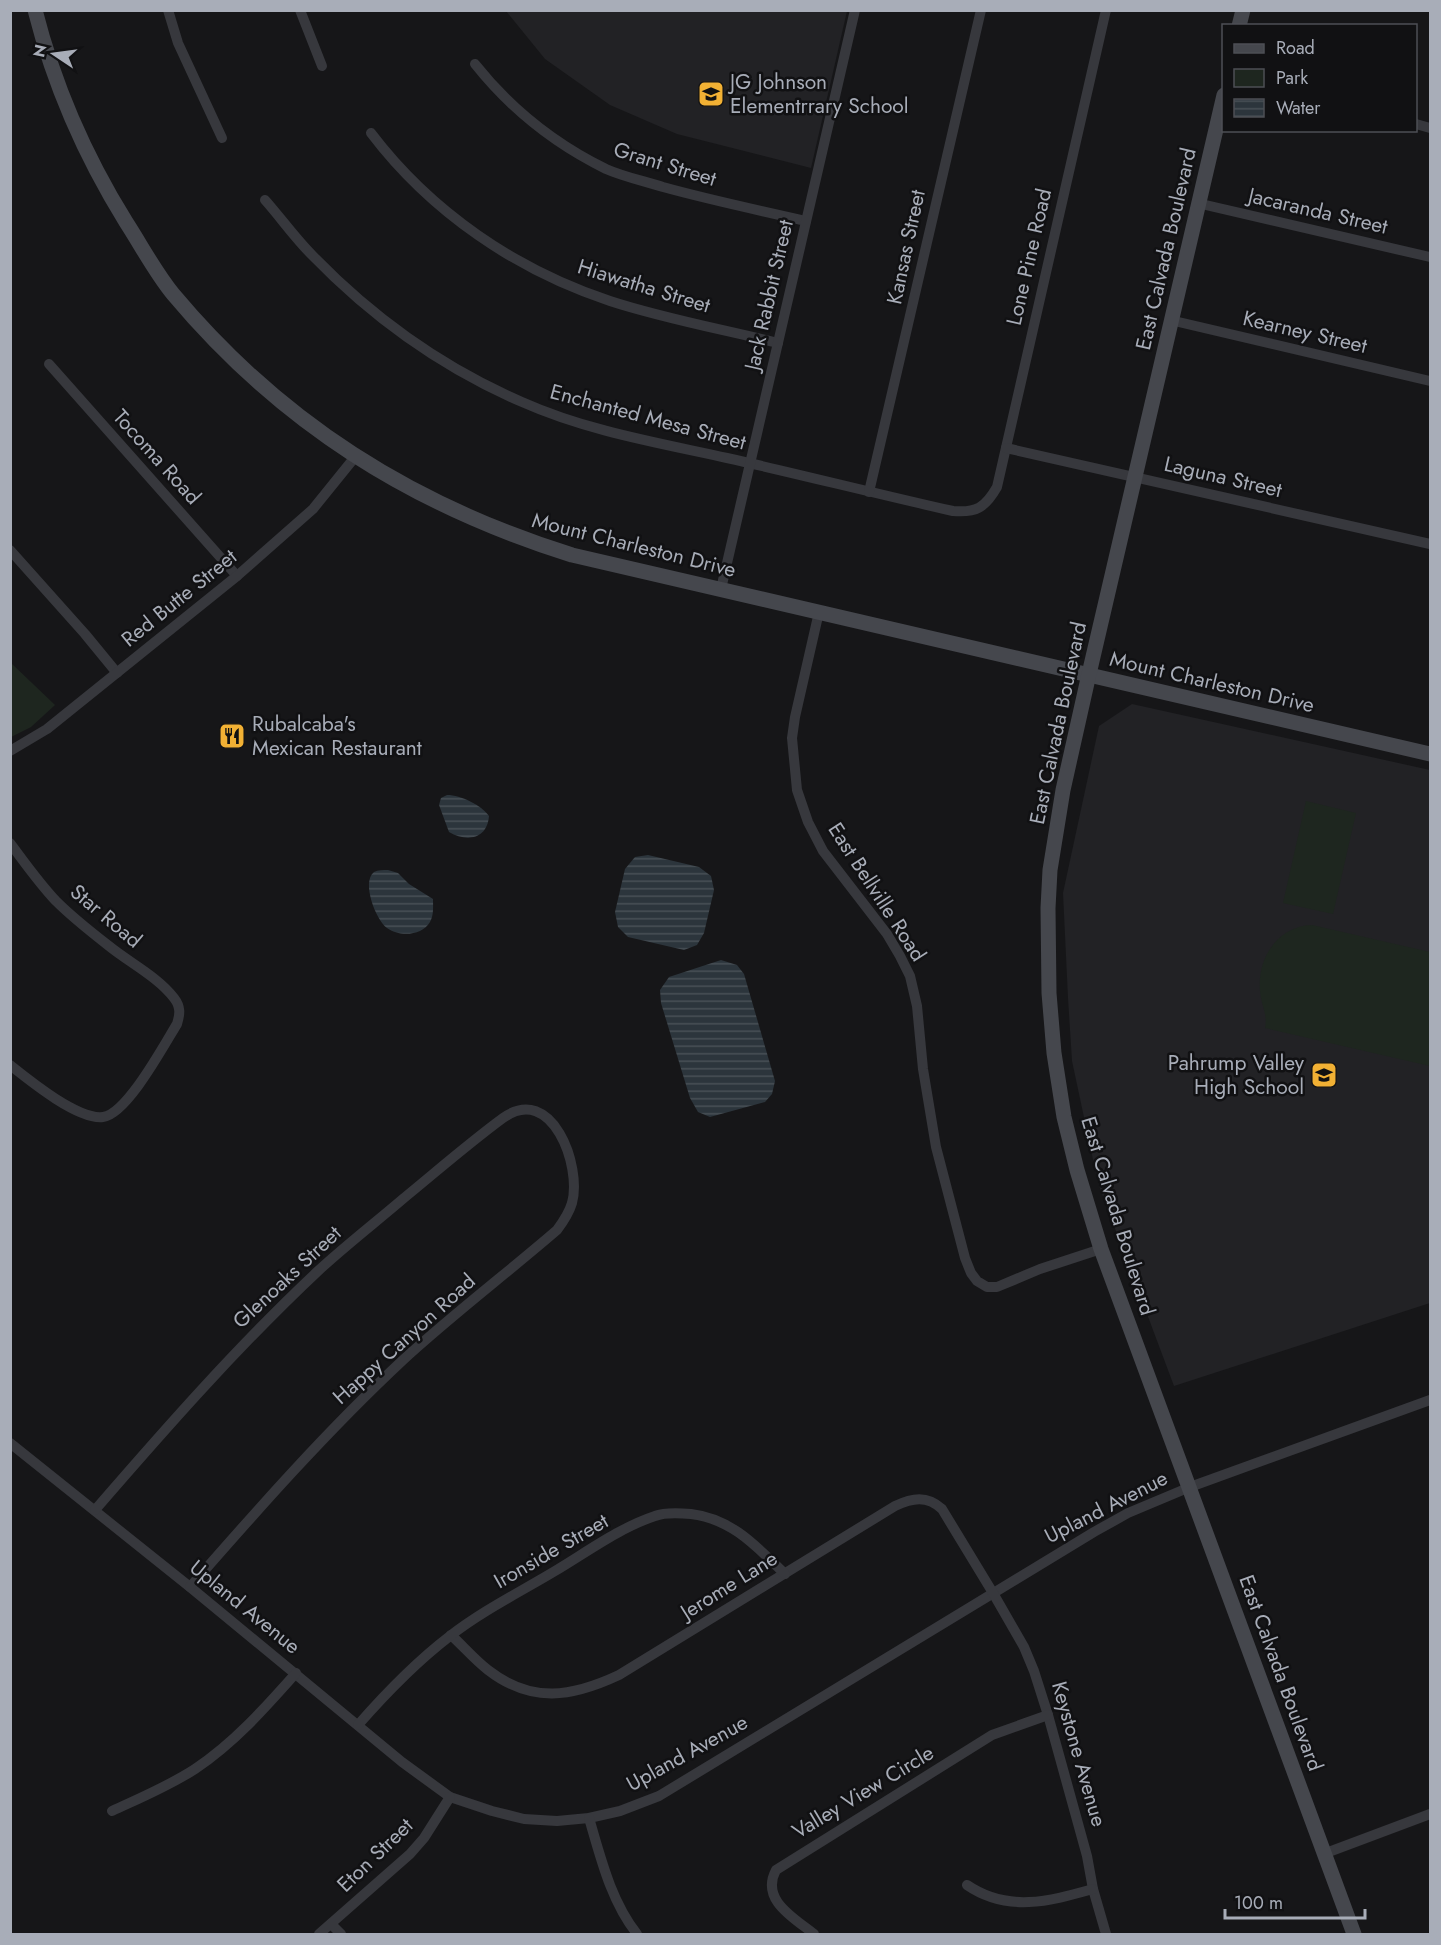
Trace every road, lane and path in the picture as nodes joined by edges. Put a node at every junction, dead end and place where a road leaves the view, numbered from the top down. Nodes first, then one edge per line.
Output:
1 (35, 10) edge
2 (168, 10) edge
3 (300, 10) edge
4 (855, 10) edge
5 (981, 10) edge
6 (1106, 10) edge
7 (475, 64) dead end
8 (322, 66) dead end
9 (1222, 103) edge
10 (371, 133) dead end
11 (222, 138) dead end
12 (265, 200) dead end
13 (1197, 203) junction
14 (806, 221) junction
15 (1431, 257) edge
16 (1170, 320) junction
17 (778, 343) junction
18 (49, 364) dead end
19 (1431, 381) edge
20 (1006, 448) junction
21 (355, 457) junction
22 (751, 464) junction
23 (1134, 478) junction
24 (869, 492) junction
25 (981, 507) joint
26 (1431, 544) edge
27 (10, 550) edge
28 (237, 576) junction
29 (721, 589) junction
30 (819, 612) junction
31 (117, 673) junction
32 (1089, 674) junction
33 (10, 751) edge
34 (1431, 754) edge
35 (10, 843) edge
36 (10, 1065) edge
37 (534, 1110) joint
38 (1101, 1249) junction
39 (1431, 1400) edge
40 (12, 1447) edge
41 (1190, 1487) junction
42 (95, 1510) junction
43 (785, 1574) junction
44 (190, 1587) junction
45 (993, 1593) junction
46 (451, 1635) junction
47 (296, 1674) junction
48 (1048, 1715) junction
49 (358, 1725) junction
50 (450, 1797) junction
51 (112, 1811) dead end
52 (1431, 1814) edge
53 (589, 1818) junction
54 (1326, 1853) junction
55 (967, 1885) dead end
56 (1093, 1889) junction
57 (331, 1924) junction
58 (319, 1935) edge
59 (340, 1935) edge
60 (637, 1935) edge
61 (814, 1935) edge
62 (1106, 1935) edge
63 (1354, 1935) edge

1 - 21 main road, Mount Charleston Drive
2 - 11 street
3 - 8 street
4 - 14 street, Jack Rabbit Street
5 - 24 street, Kansas Street
6 - 20 street, Lone Pine Road
7 - 14 street, Grant Street
9 - 13 main road, East Calvada Boulevard
10 - 17 street, Hiawatha Street
12 - 22 street, Enchanted Mesa Street
13 - 15 street, Jacaranda Street
13 - 16 main road, East Calvada Boulevard
14 - 17 street, Jack Rabbit Street
16 - 19 street, Kearney Street
16 - 23 main road, East Calvada Boulevard
17 - 22 street, Jack Rabbit Street
18 - 28 street, Tocoma Road
20 - 23 street, Laguna Street
20 - 25 street, Lone Pine Road
21 - 28 street, Red Butte Street
21 - 29 main road, Mount Charleston Drive
22 - 24 street, Enchanted Mesa Street
22 - 29 street, Jack Rabbit Street
23 - 26 street, Laguna Street
23 - 32 main road, East Calvada Boulevard
24 - 25 street, Enchanted Mesa Street
27 - 31 street
28 - 31 street, Red Butte Street
29 - 30 main road, Mount Charleston Drive
30 - 32 main road, Mount Charleston Drive
30 - 38 street, East Bellville Road
31 - 33 street, Red Butte Street
32 - 34 main road, Mount Charleston Drive
32 - 38 main road, East Calvada Boulevard
35 - 36 street, Star Road
37 - 42 street, Glenoaks Street
37 - 44 street, Happy Canyon Road
38 - 41 main road, East Calvada Boulevard
39 - 41 street, Upland Avenue
40 - 42 street, Upland Avenue
41 - 45 street, Upland Avenue
41 - 54 main road, East Calvada Boulevard
42 - 44 street, Upland Avenue
43 - 45 street, Jerome Lane
43 - 46 street, Jerome Lane
43 - 46 street, Ironside Street
44 - 47 street, Upland Avenue
45 - 48 street, Keystone Avenue
45 - 53 street, Upland Avenue
46 - 49 street, Ironside Street
47 - 49 street, Upland Avenue
47 - 51 street
48 - 56 street, Keystone Avenue
48 - 61 street, Valley View Circle
49 - 50 street, Upland Avenue
50 - 53 street, Upland Avenue
50 - 57 street, Eton Street
52 - 54 street
53 - 60 street
54 - 63 main road, East Calvada Boulevard
55 - 56 street
56 - 62 street, Keystone Avenue
57 - 58 street, Eton Street
57 - 59 street

